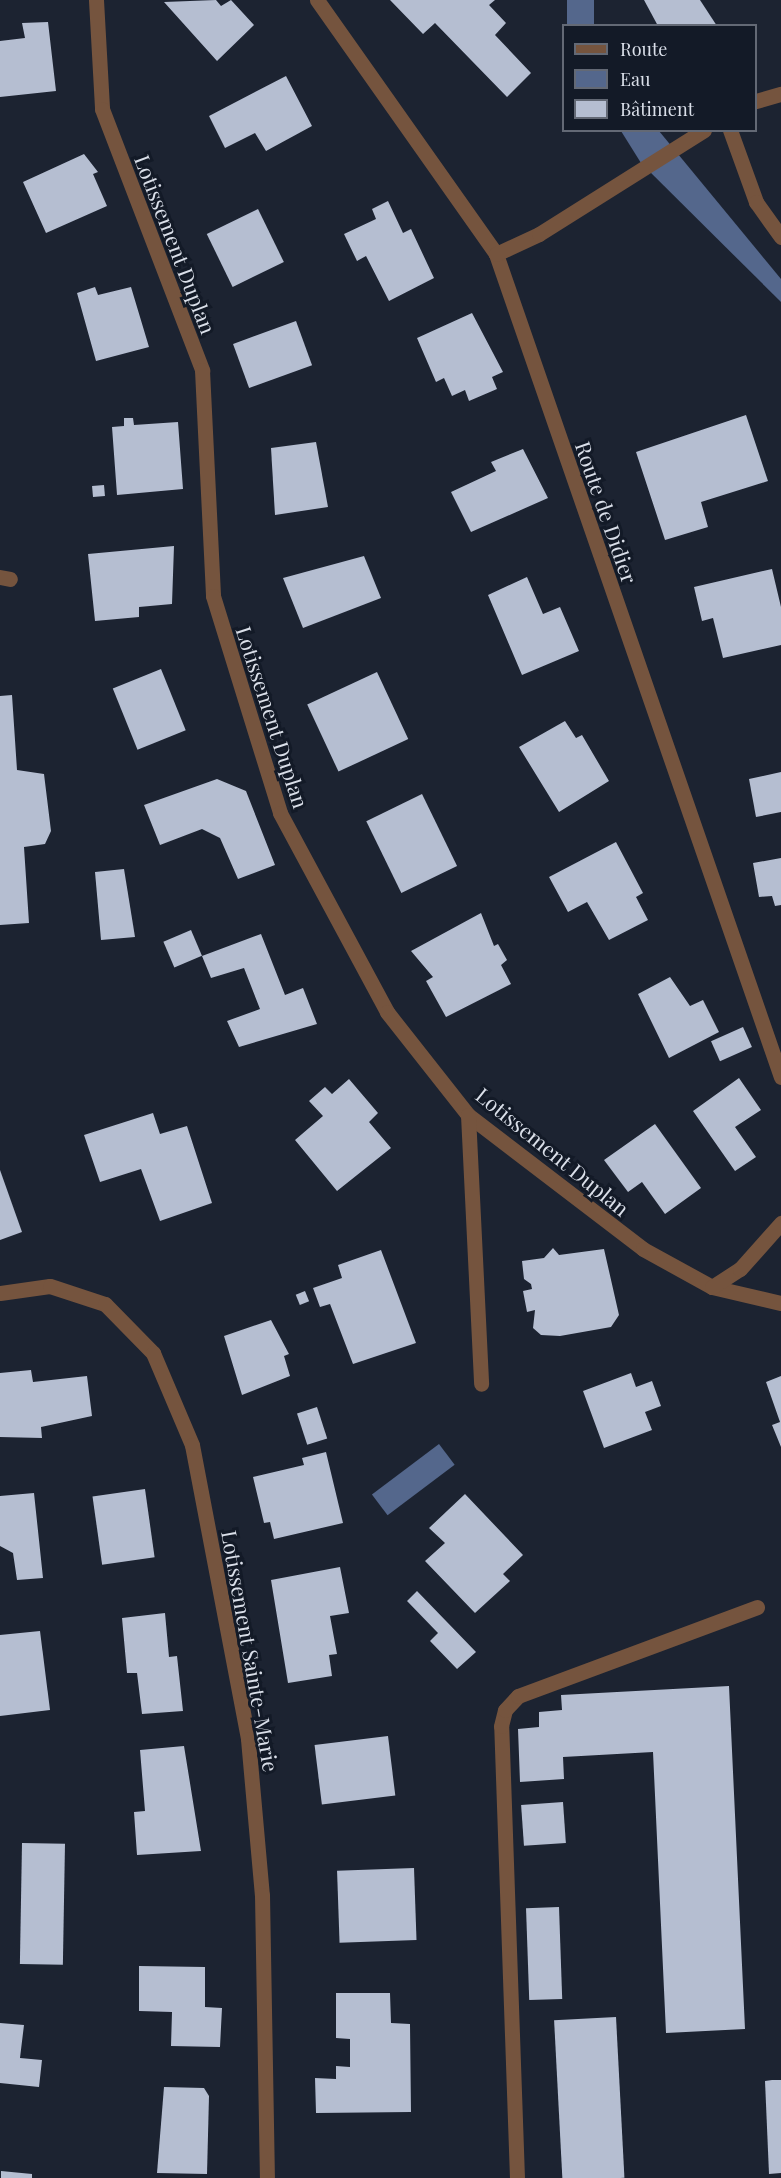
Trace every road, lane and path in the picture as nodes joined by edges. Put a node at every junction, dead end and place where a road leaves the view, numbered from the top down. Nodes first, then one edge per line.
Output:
1 (96, 0) edge
2 (317, 0) edge
3 (781, 94) edge
4 (757, 102) edge
5 (731, 132) edge
6 (700, 133) edge
7 (781, 237) edge
8 (496, 254) junction
9 (781, 1077) edge
10 (468, 1115) junction
11 (781, 1223) edge
12 (712, 1287) junction
13 (0, 1293) edge
14 (781, 1303) edge
15 (481, 1384) dead end
16 (757, 1607) dead end
17 (267, 2178) edge
18 (517, 2178) edge

1 - 10 street, Lotissement Duplan
2 - 8 street, Route de Didier
3 - 4 street
5 - 7 street
6 - 8 street
8 - 9 street, Route de Didier
10 - 12 street, Lotissement Duplan
10 - 15 street
11 - 12 street
12 - 14 street, Lotissement Duplan
13 - 17 street, Lotissement Sainte-Marie
16 - 18 street

